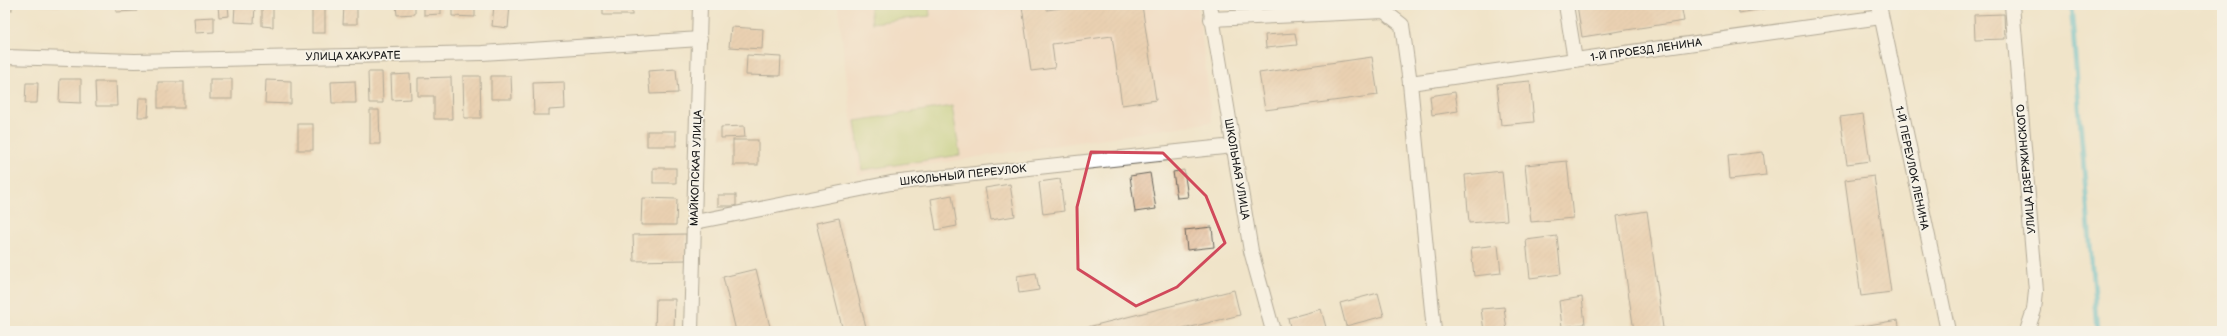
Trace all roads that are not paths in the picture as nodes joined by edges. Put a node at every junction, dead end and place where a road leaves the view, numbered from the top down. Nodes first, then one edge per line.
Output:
1 (700, 5) edge
2 (1566, 5) edge
3 (2012, 5) edge
4 (1880, 11) edge
5 (1211, 12) edge
6 (700, 39) junction
7 (5, 57) edge
8 (1575, 60) junction
9 (1410, 83) junction
10 (1233, 146) junction
11 (695, 222) junction
12 (691, 331) edge
13 (1273, 331) edge
14 (1434, 331) edge
15 (1948, 331) edge
16 (2026, 331) edge

1 - 6 street, МАЙКОПСКАЯ УЛИЦА
2 - 8 street
3 - 16 street, УЛИЦА ДЗЕРЖИНСКОГО
4 - 8 street, 1-Й ПРОЕЗД ЛЕНИНА
4 - 15 street, 1-Й ПЕРЕУЛОК ЛЕНИНА
5 - 9 street
5 - 10 street, ШКОЛЬНАЯ УЛИЦА
6 - 7 street, УЛИЦА ХАКУРАТЕ
6 - 11 street, МАЙКОПСКАЯ УЛИЦА
8 - 9 street, 1-Й ПРОЕЗД ЛЕНИНА
9 - 14 street
10 - 11 street, ШКОЛЬНЫЙ ПЕРЕУЛОК
10 - 13 street, ШКОЛЬНАЯ УЛИЦА
11 - 12 street, МАЙКОПСКАЯ УЛИЦА

